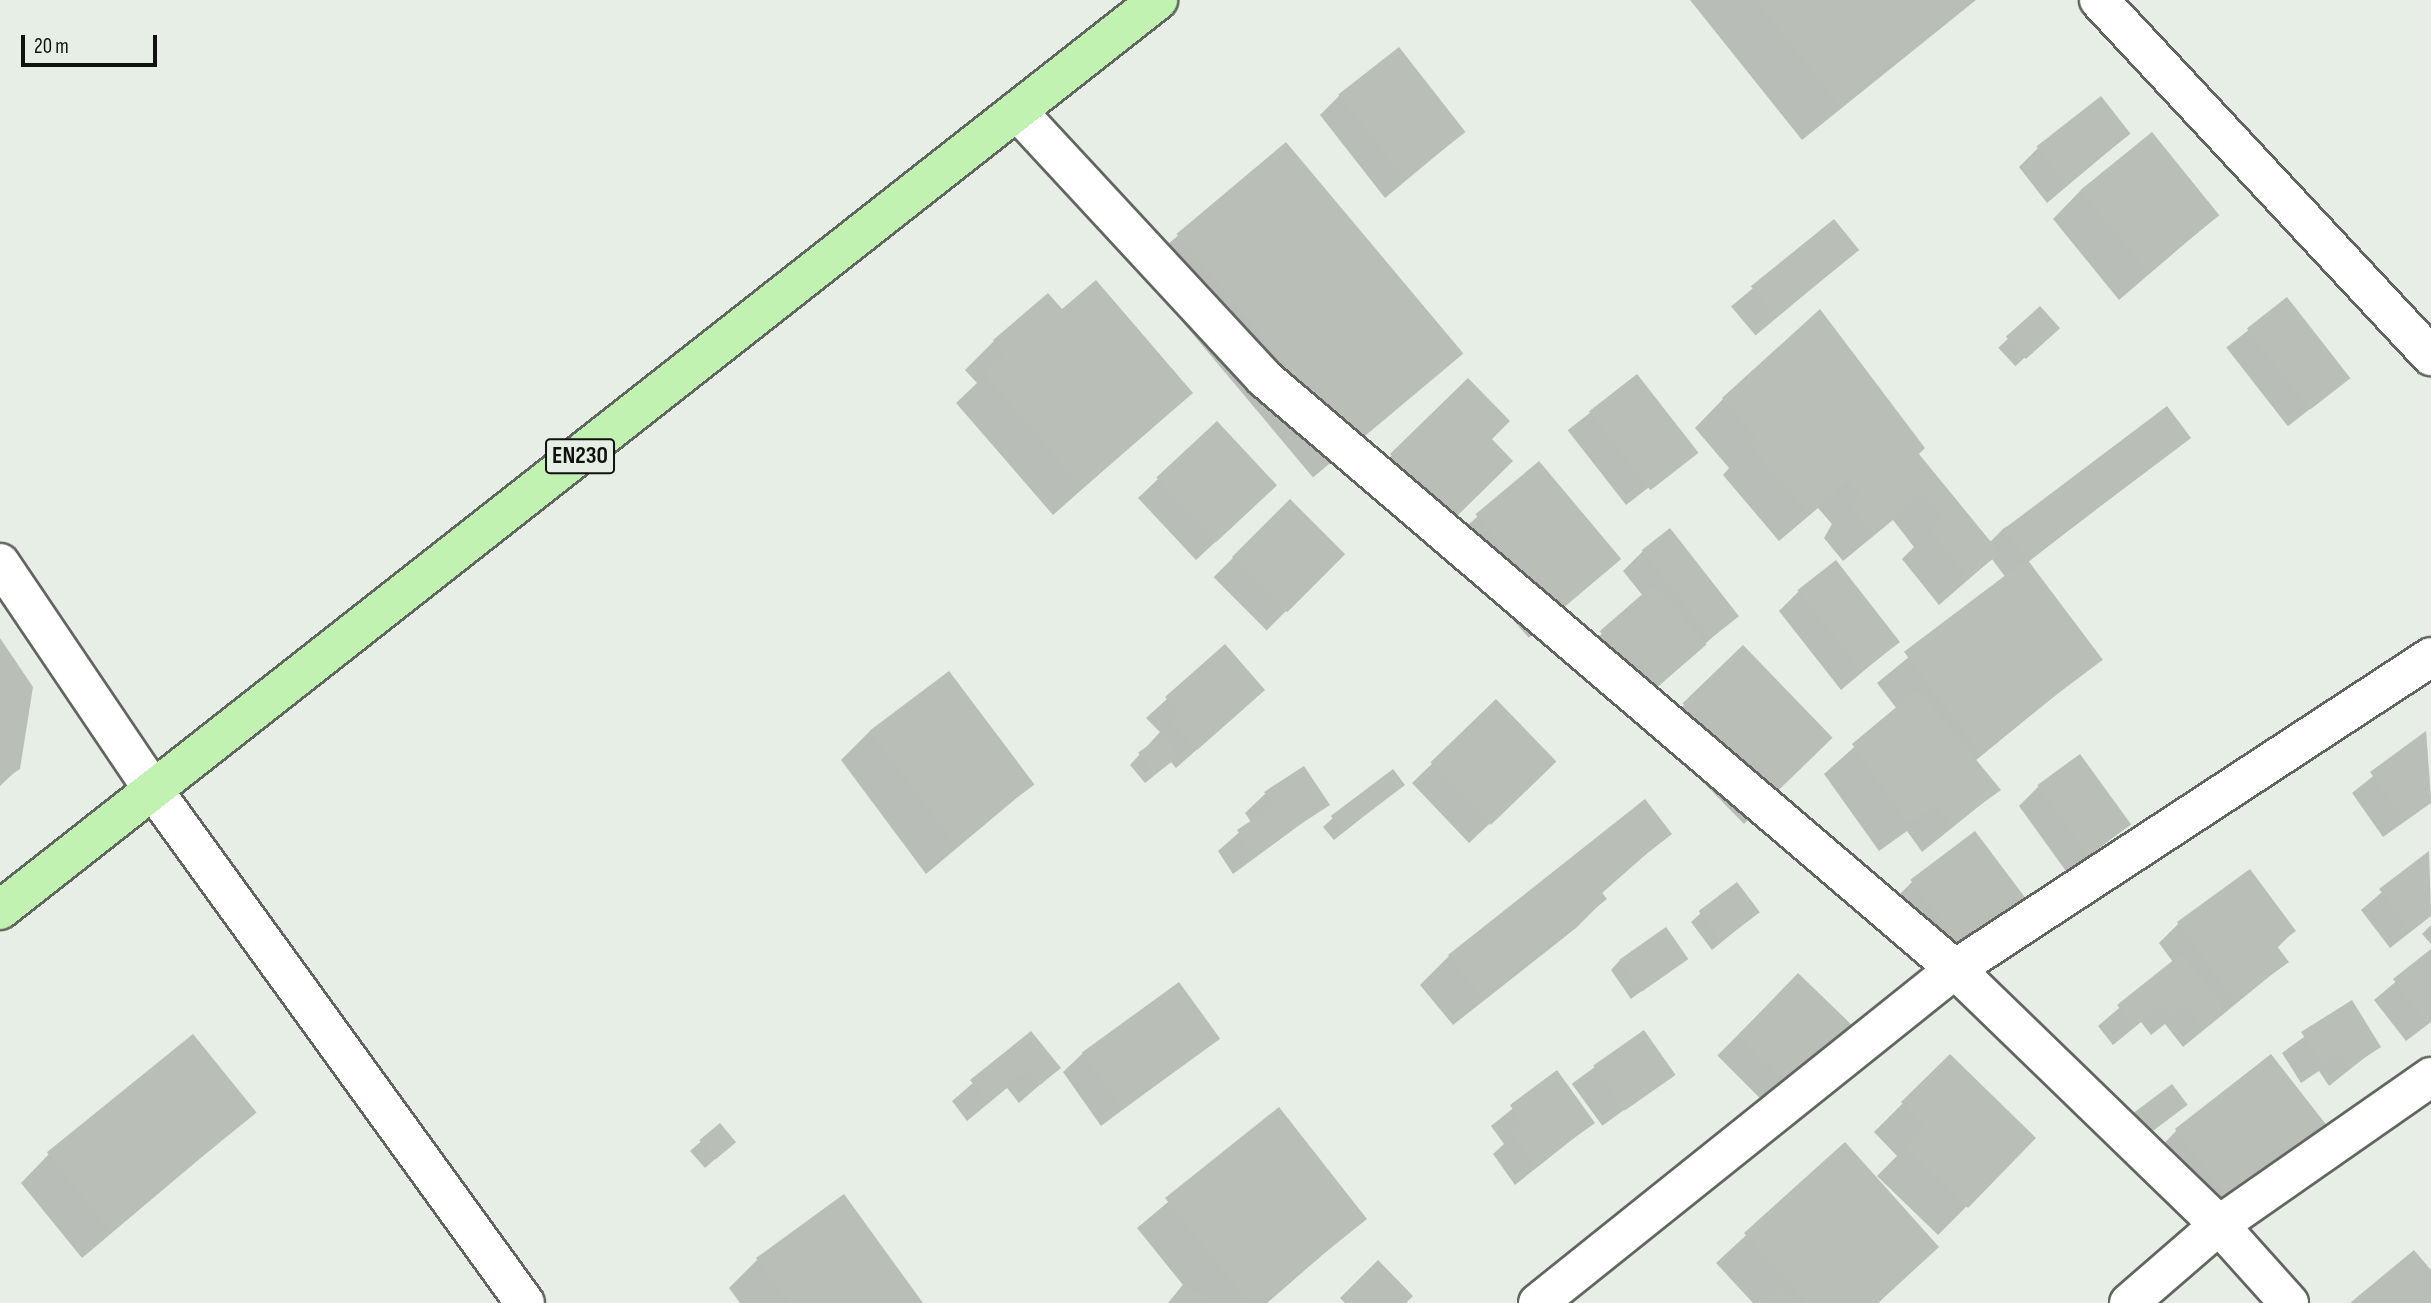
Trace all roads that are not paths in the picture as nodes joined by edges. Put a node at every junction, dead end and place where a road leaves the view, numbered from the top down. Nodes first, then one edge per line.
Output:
1 (1158, 0) edge
2 (2099, 0) edge
3 (1017, 111) junction
4 (2431, 356) edge
5 (0, 563) edge
6 (2431, 657) edge
7 (154, 791) junction
8 (0, 910) edge
9 (1955, 970) junction
10 (2431, 1077) edge
11 (2219, 1226) junction
12 (525, 1303) edge
13 (1538, 1303) edge
14 (2129, 1303) edge
15 (2289, 1303) edge

1 - 3 main road, EN230
2 - 4 street
3 - 7 main road, EN230
3 - 9 street
5 - 7 street
6 - 9 street
7 - 8 main road, EN230
7 - 12 street
9 - 11 street
9 - 13 street
10 - 11 street
11 - 14 street
11 - 15 street

